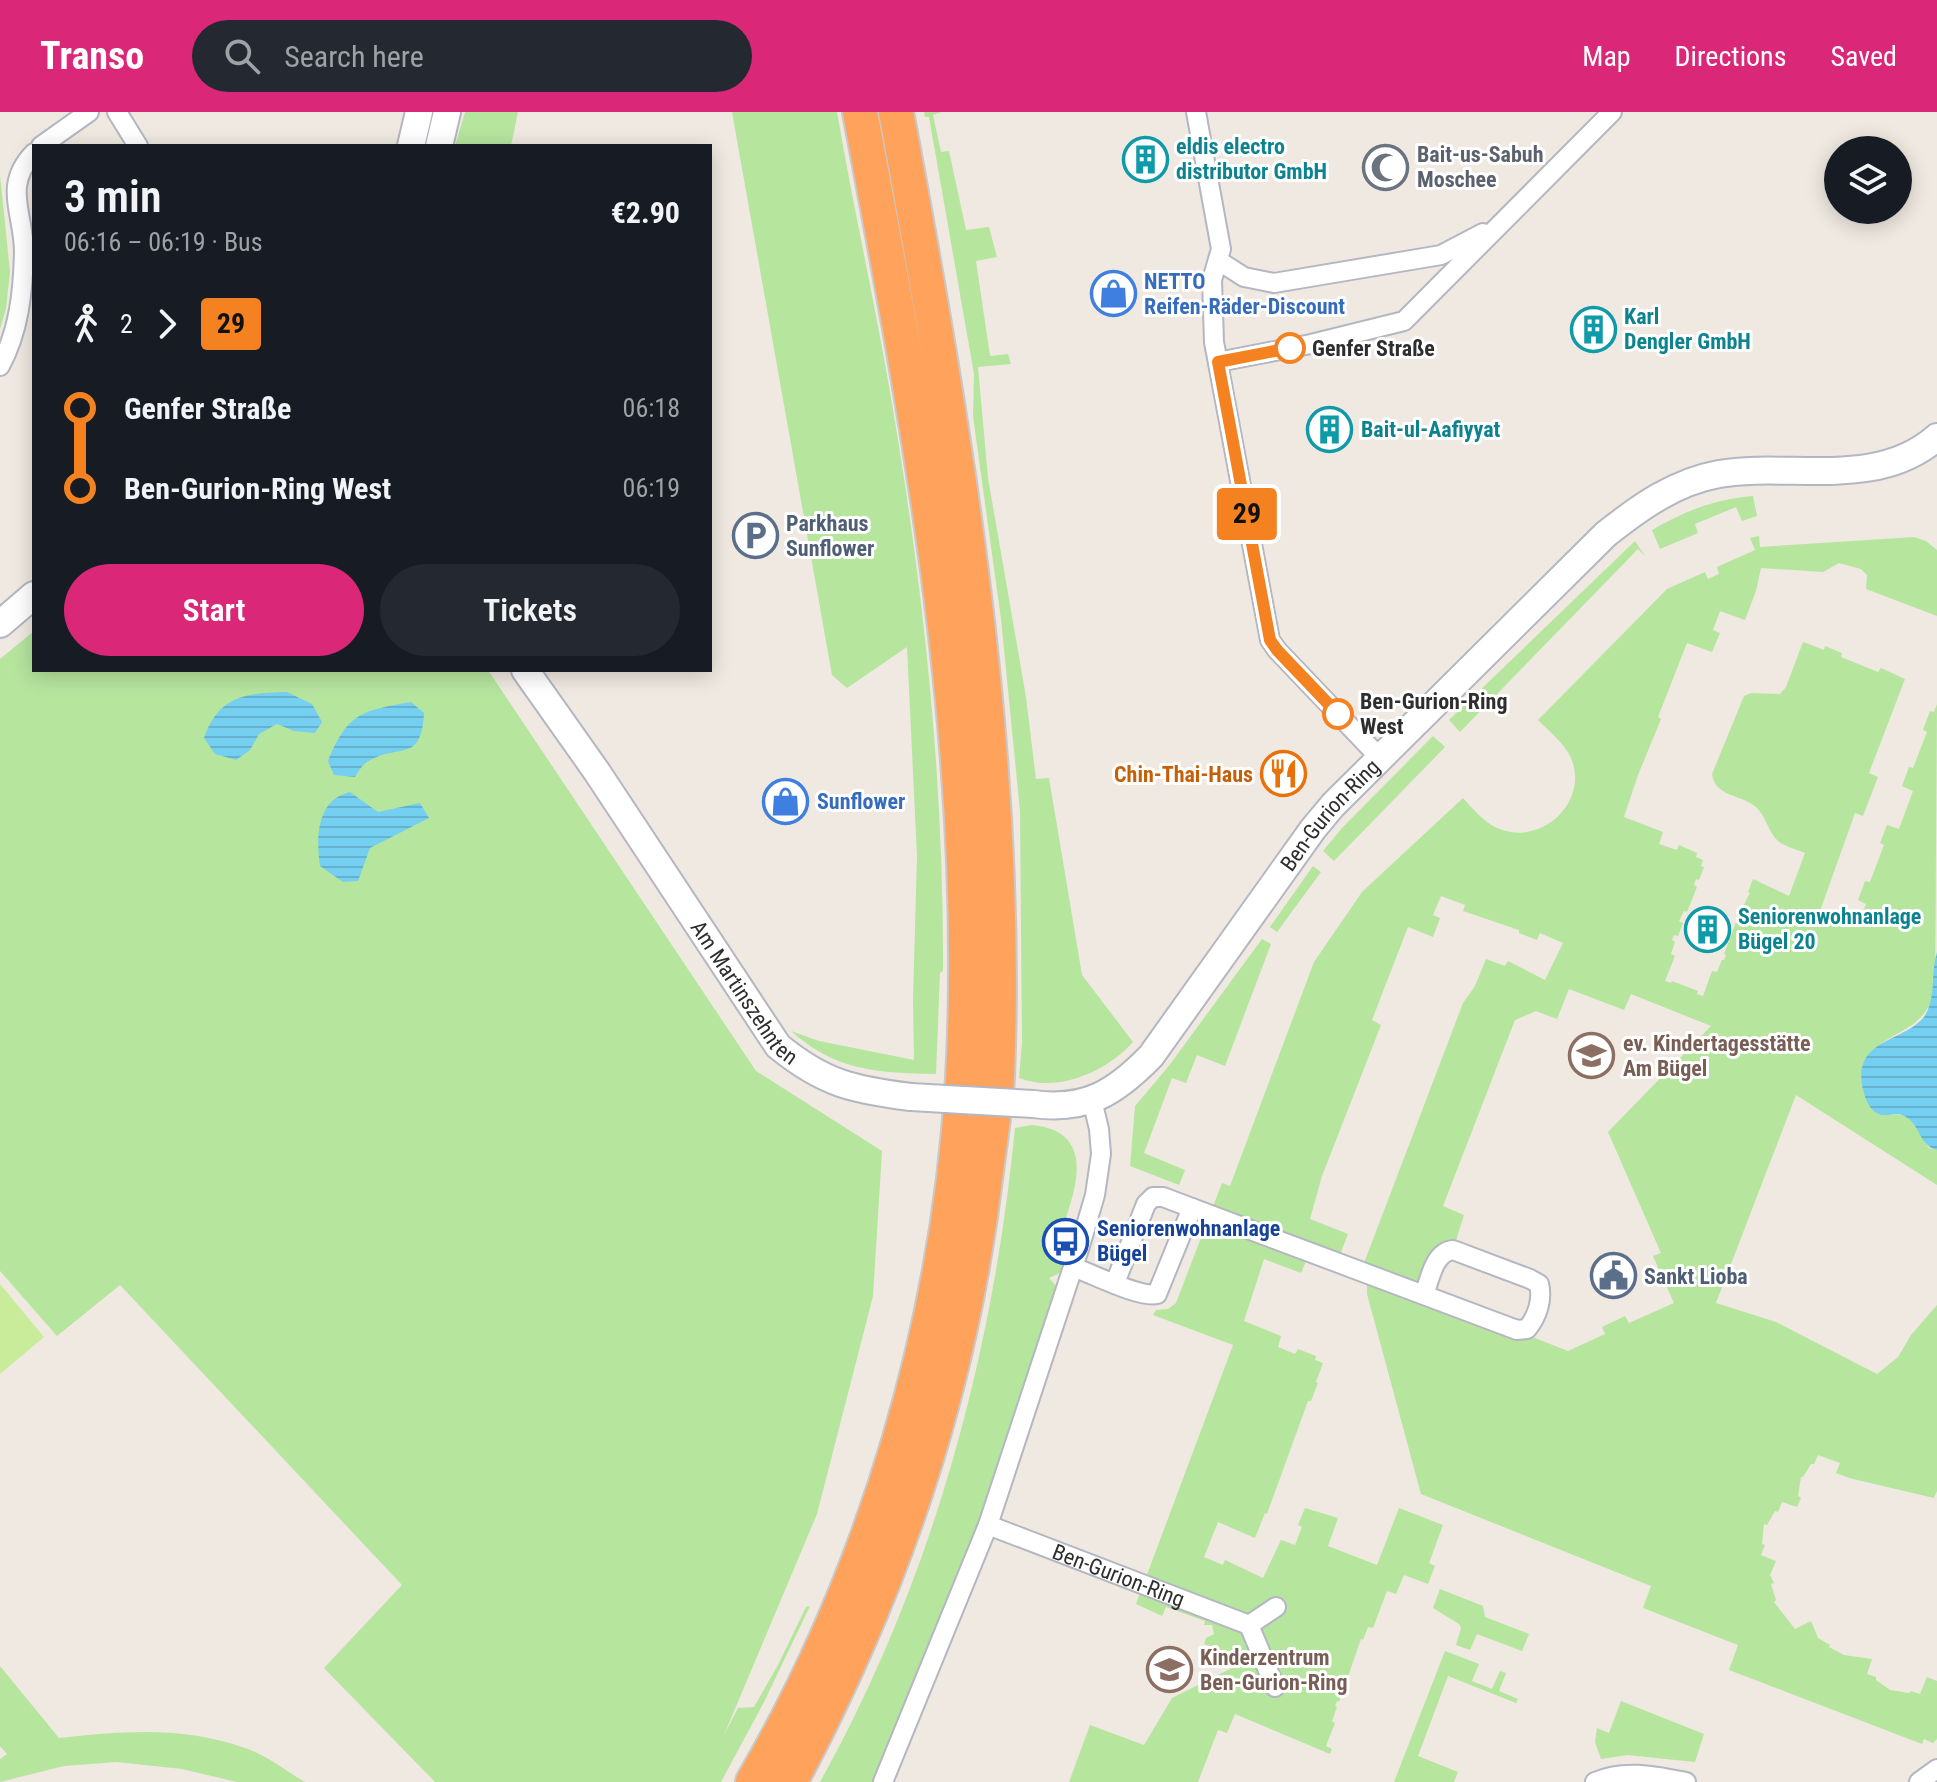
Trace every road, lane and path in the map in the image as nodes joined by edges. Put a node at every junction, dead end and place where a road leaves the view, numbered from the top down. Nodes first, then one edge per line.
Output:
1 (89, 112) edge
2 (117, 112) edge
3 (419, 112) edge
4 (447, 112) edge
5 (860, 112) edge
6 (896, 112) edge
7 (1196, 112) edge
8 (1612, 112) edge
9 (44, 144) edge
10 (137, 144) edge
11 (411, 144) edge
12 (439, 144) edge
13 (32, 155) edge
14 (1500, 225) junction
15 (1219, 261) junction
16 (1218, 362) junction
17 (0, 366) edge
18 (1935, 444) edge
19 (32, 597) edge
20 (0, 624) edge
21 (526, 672) edge
22 (1380, 758) junction
23 (1092, 1100) junction
24 (1192, 1208) junction
25 (1073, 1267) junction
26 (1115, 1283) junction
27 (1424, 1295) junction
28 (988, 1525) junction
29 (1276, 1607) dead end
30 (1249, 1625) junction
31 (1275, 1687) dead end
32 (1937, 1769) edge
33 (753, 1782) edge
34 (790, 1782) edge
35 (883, 1782) edge
36 (1595, 1782) edge
37 (1686, 1782) edge
38 (1919, 1782) edge

1 - 9 street
2 - 10 street
3 - 11 street
4 - 12 street
5 - 33 highway
6 - 34 highway
7 - 15 street
8 - 14 street
13 - 17 street
14 - 15 street
14 - 16 street
15 - 16 street
16 - 22 street
18 - 22 street, Ben-Gurion-Ring
19 - 20 street
21 - 23 street, Am Martinszehnten, bridge
22 - 23 street, Ben-Gurion-Ring
23 - 25 street
24 - 26 street
24 - 26 street
24 - 27 street
25 - 26 street
25 - 28 street
27 - 27 street
28 - 30 street, Ben-Gurion-Ring
28 - 35 street
29 - 30 street
30 - 31 street
32 - 38 street
36 - 37 street

